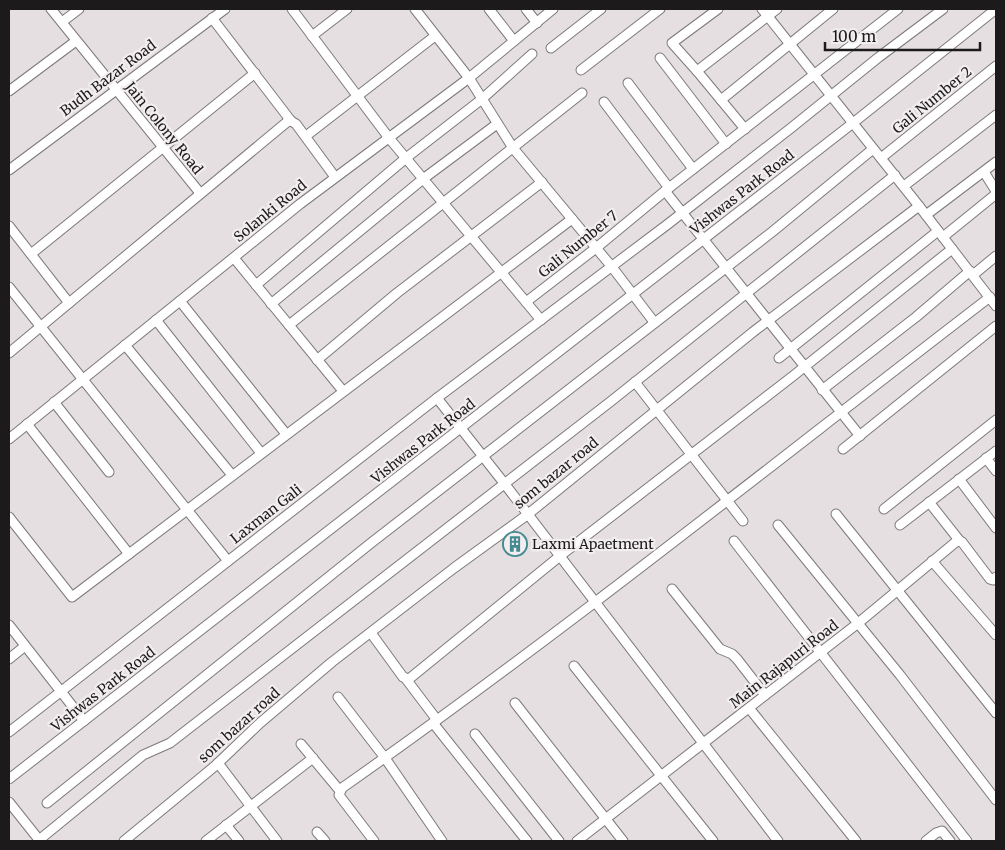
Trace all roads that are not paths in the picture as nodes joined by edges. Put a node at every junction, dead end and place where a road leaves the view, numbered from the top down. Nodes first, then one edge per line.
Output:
1 (51, 9) edge
2 (79, 9) edge
3 (225, 9) edge
4 (292, 9) edge
5 (347, 9) edge
6 (415, 9) edge
7 (489, 9) edge
8 (526, 9) edge
9 (553, 9) edge
10 (601, 9) edge
11 (660, 9) edge
12 (718, 9) edge
13 (777, 9) edge
14 (833, 9) edge
15 (898, 9) edge
16 (943, 9) edge
17 (996, 9) edge
18 (764, 12) edge
19 (212, 18) junction
20 (62, 22) junction
21 (537, 23) junction
22 (312, 36) junction
23 (435, 36) junction
24 (76, 41) junction
25 (514, 42) junction
26 (789, 44) junction
27 (551, 48) dead end
28 (532, 54) dead end
29 (660, 58) dead end
30 (996, 66) edge
31 (581, 70) dead end
32 (697, 71) junction
33 (255, 73) junction
34 (814, 75) junction
35 (469, 78) junction
36 (628, 83) dead end
37 (115, 90) junction
38 (9, 91) edge
39 (582, 93) dead end
40 (357, 96) junction
41 (831, 96) junction
42 (482, 99) junction
43 (721, 100) junction
44 (604, 102) dead end
45 (996, 115) edge
46 (291, 122) junction
47 (498, 124) junction
48 (853, 124) junction
49 (744, 129) junction
50 (306, 136) junction
51 (389, 138) junction
52 (726, 144) junction
53 (513, 148) junction
54 (163, 149) junction
55 (873, 149) junction
56 (883, 157) junction
57 (406, 158) junction
58 (996, 162) edge
59 (693, 169) junction
60 (9, 170) edge
61 (984, 172) junction
62 (895, 175) junction
63 (335, 177) junction
64 (423, 179) junction
65 (542, 182) junction
66 (904, 186) junction
67 (667, 189) junction
68 (996, 192) edge
69 (200, 194) junction
70 (443, 202) junction
71 (919, 206) junction
72 (682, 212) junction
73 (926, 215) junction
74 (572, 218) junction
75 (9, 226) edge
76 (940, 234) junction
77 (470, 236) junction
78 (704, 239) junction
79 (596, 248) junction
80 (952, 249) junction
81 (31, 254) junction
82 (996, 256) edge
83 (234, 258) junction
84 (612, 267) junction
85 (726, 268) junction
86 (501, 272) junction
87 (972, 273) junction
88 (256, 285) junction
89 (9, 287) edge
90 (746, 292) junction
91 (634, 294) junction
92 (990, 297) junction
93 (180, 301) junction
94 (69, 302) junction
95 (526, 302) junction
96 (271, 304) junction
97 (996, 306) edge
98 (156, 320) junction
99 (542, 320) junction
100 (768, 321) junction
101 (654, 322) junction
102 (41, 326) junction
103 (289, 326) junction
104 (996, 326) edge
105 (125, 345) junction
106 (791, 348) junction
107 (9, 354) edge
108 (779, 358) dead end
109 (317, 360) junction
110 (805, 367) junction
111 (83, 379) junction
112 (635, 382) junction
113 (822, 390) junction
114 (343, 391) junction
115 (438, 398) junction
116 (54, 402) junction
117 (657, 410) junction
118 (841, 412) junction
119 (996, 420) edge
120 (27, 424) junction
121 (461, 428) junction
122 (286, 434) junction
123 (860, 436) junction
124 (9, 439) edge
125 (843, 449) dead end
126 (996, 450) edge
127 (261, 453) junction
128 (692, 455) junction
129 (483, 456) junction
130 (986, 458) junction
131 (996, 471) edge
132 (109, 472) dead end
133 (232, 476) junction
134 (959, 480) junction
135 (504, 483) junction
136 (726, 500) junction
137 (929, 502) junction
138 (884, 509) dead end
139 (186, 510) junction
140 (527, 514) junction
141 (836, 514) dead end
142 (9, 517) edge
143 (743, 521) dead end
144 (778, 525) dead end
145 (900, 525) dead end
146 (996, 528) edge
147 (959, 540) junction
148 (734, 541) dead end
149 (129, 554) junction
150 (560, 556) junction
151 (228, 561) junction
152 (932, 561) junction
153 (996, 577) edge
154 (672, 589) dead end
155 (898, 589) junction
156 (595, 603) junction
157 (857, 624) junction
158 (9, 625) edge
159 (371, 633) junction
160 (996, 635) edge
161 (25, 646) junction
162 (820, 652) junction
163 (9, 659) edge
164 (574, 666) dead end
165 (406, 679) junction
166 (61, 691) junction
167 (765, 695) junction
168 (338, 697) dead end
169 (515, 702) dead end
170 (749, 708) junction
171 (996, 713) edge
172 (84, 721) junction
173 (435, 722) junction
174 (9, 732) edge
175 (475, 734) dead end
176 (301, 744) dead end
177 (704, 744) junction
178 (313, 758) junction
179 (385, 758) junction
180 (218, 763) junction
181 (662, 776) junction
182 (9, 780) edge
183 (340, 791) junction
184 (996, 800) edge
185 (9, 802) edge
186 (47, 802) dead end
187 (250, 806) junction
188 (606, 820) junction
189 (226, 825) junction
190 (317, 832) dead end
191 (40, 840) edge
192 (124, 841) edge
193 (206, 841) edge
194 (238, 841) edge
195 (277, 841) edge
196 (324, 841) edge
197 (374, 841) edge
198 (442, 841) edge
199 (527, 841) edge
200 (559, 841) edge
201 (577, 841) edge
202 (623, 841) edge
203 (713, 841) edge
204 (778, 841) edge
205 (856, 841) edge
206 (926, 841) edge
207 (950, 841) edge
208 (967, 841) edge

1 - 20 street, Jain Colony Road
2 - 20 street
3 - 19 street, Budh Bazar Road
4 - 22 street
5 - 22 street
6 - 23 street
7 - 25 street
8 - 21 street
9 - 21 street, Solanki Road
10 - 27 street
11 - 31 street
12 - 32 street
13 - 18 street
14 - 26 street
15 - 34 street, Gali Number 7
16 - 41 street, Laxman Gali
17 - 48 street, Vishwas Park Road
18 - 26 street
18 - 32 street
19 - 33 street
19 - 37 street, Budh Bazar Road
20 - 24 street, Jain Colony Road
21 - 25 street, Solanki Road
22 - 40 street
23 - 35 street
23 - 40 street
24 - 37 street, Jain Colony Road
24 - 38 street
25 - 35 street, Solanki Road
26 - 34 street
26 - 43 street
28 - 42 street
29 - 52 street
30 - 56 street, Gali Number 2
32 - 43 street
33 - 46 street
33 - 54 street
34 - 41 street
34 - 49 street, Gali Number 7
35 - 42 street
35 - 51 street, Solanki Road
36 - 59 street
37 - 54 street, Jain Colony Road
37 - 60 street, Budh Bazar Road
39 - 53 street
40 - 50 street
40 - 51 street
41 - 48 street
41 - 72 street, Laxman Gali
42 - 47 street
42 - 57 street
43 - 49 street
44 - 67 street
45 - 66 street
46 - 50 street
46 - 69 street
47 - 53 street
47 - 64 street
48 - 55 street
48 - 78 street, Vishwas Park Road
49 - 52 street, Gali Number 7
50 - 63 street
51 - 57 street
51 - 63 street, Solanki Road
52 - 59 street, Gali Number 7
53 - 65 street
53 - 70 street
54 - 69 street, Jain Colony Road
54 - 81 street
55 - 56 street
55 - 85 street
56 - 62 street
57 - 64 street
57 - 88 street
58 - 61 street
59 - 67 street, Gali Number 7
61 - 68 street
61 - 73 street
62 - 66 street
62 - 90 street
63 - 83 street, Solanki Road
64 - 70 street
64 - 96 street
65 - 74 street
65 - 77 street
66 - 71 street
67 - 72 street
67 - 79 street, Gali Number 7
68 - 76 street
69 - 94 street
70 - 77 street
70 - 103 street
71 - 73 street
71 - 100 street, som bazar road
72 - 78 street
72 - 84 street, Laxman Gali
73 - 76 street
74 - 79 street
74 - 86 street
75 - 81 street
76 - 80 street
76 - 106 street
77 - 86 street
77 - 109 street
78 - 85 street
78 - 91 street, Vishwas Park Road
79 - 84 street
79 - 95 street, Gali Number 7
80 - 87 street
80 - 110 street
81 - 94 street
82 - 87 street
83 - 88 street
83 - 93 street, Solanki Road
84 - 91 street
84 - 99 street, Laxman Gali
85 - 90 street
85 - 101 street
86 - 95 street
86 - 114 street
87 - 92 street
87 - 113 street
88 - 96 street
89 - 102 street
90 - 100 street
90 - 112 street
91 - 101 street
91 - 121 street, Vishwas Park Road
92 - 97 street
92 - 118 street
93 - 98 street, Solanki Road
93 - 122 street
94 - 102 street
95 - 99 street
96 - 103 street
98 - 105 street, Solanki Road
98 - 127 street
99 - 115 street, Laxman Gali
100 - 106 street
100 - 117 street, som bazar road
101 - 129 street
102 - 107 street
102 - 111 street
103 - 109 street
104 - 123 street
105 - 111 street, Solanki Road
105 - 133 street
106 - 108 street
106 - 110 street
109 - 114 street
110 - 113 street
110 - 128 street
111 - 116 street, Solanki Road
111 - 139 street
112 - 117 street
112 - 135 street
113 - 118 street
114 - 122 street
115 - 121 street
115 - 151 street, Laxman Gali
116 - 120 street, Solanki Road
116 - 132 street
117 - 128 street
117 - 140 street, som bazar road
118 - 123 street
118 - 136 street
119 - 138 street
120 - 124 street, Solanki Road
120 - 149 street
121 - 129 street
121 - 172 street, Vishwas Park Road
122 - 127 street
123 - 125 street
126 - 130 street
127 - 133 street
128 - 136 street
128 - 150 street
129 - 135 street
129 - 186 street
130 - 131 street
130 - 134 street
133 - 139 street
134 - 137 street
134 - 146 street
135 - 140 street
135 - 191 street
136 - 143 street
136 - 156 street
137 - 145 street
137 - 147 street
139 - 149 street
139 - 151 street
140 - 150 street
140 - 159 street, som bazar road
141 - 155 street
142 - 149 street
144 - 157 street
147 - 152 street, Main Rajapuri Road
147 - 153 street
148 - 162 street
150 - 156 street
150 - 165 street
151 - 166 street, Laxman Gali
152 - 155 street, Main Rajapuri Road
152 - 160 street
154 - 167 street
155 - 157 street, Main Rajapuri Road
155 - 171 street
156 - 173 street
156 - 177 street
157 - 162 street, Main Rajapuri Road
157 - 184 street
158 - 161 street
159 - 165 street
159 - 180 street, som bazar road
161 - 163 street
161 - 166 street
162 - 167 street, Main Rajapuri Road
162 - 208 street
164 - 181 street
165 - 173 street
166 - 172 street
166 - 174 street, Laxman Gali
167 - 170 street, Main Rajapuri Road
168 - 179 street
169 - 188 street
170 - 177 street, Main Rajapuri Road
170 - 205 street
172 - 182 street, Vishwas Park Road
173 - 179 street
173 - 199 street
175 - 200 street
176 - 178 street
177 - 181 street, Main Rajapuri Road
177 - 204 street
178 - 183 street
178 - 187 street
179 - 183 street
179 - 198 street
180 - 187 street
180 - 192 street, som bazar road
181 - 188 street, Main Rajapuri Road
181 - 203 street
183 - 197 street
185 - 191 street
187 - 189 street
187 - 195 street
188 - 201 street, Main Rajapuri Road
188 - 202 street
189 - 193 street
189 - 194 street
190 - 196 street
206 - 207 street

